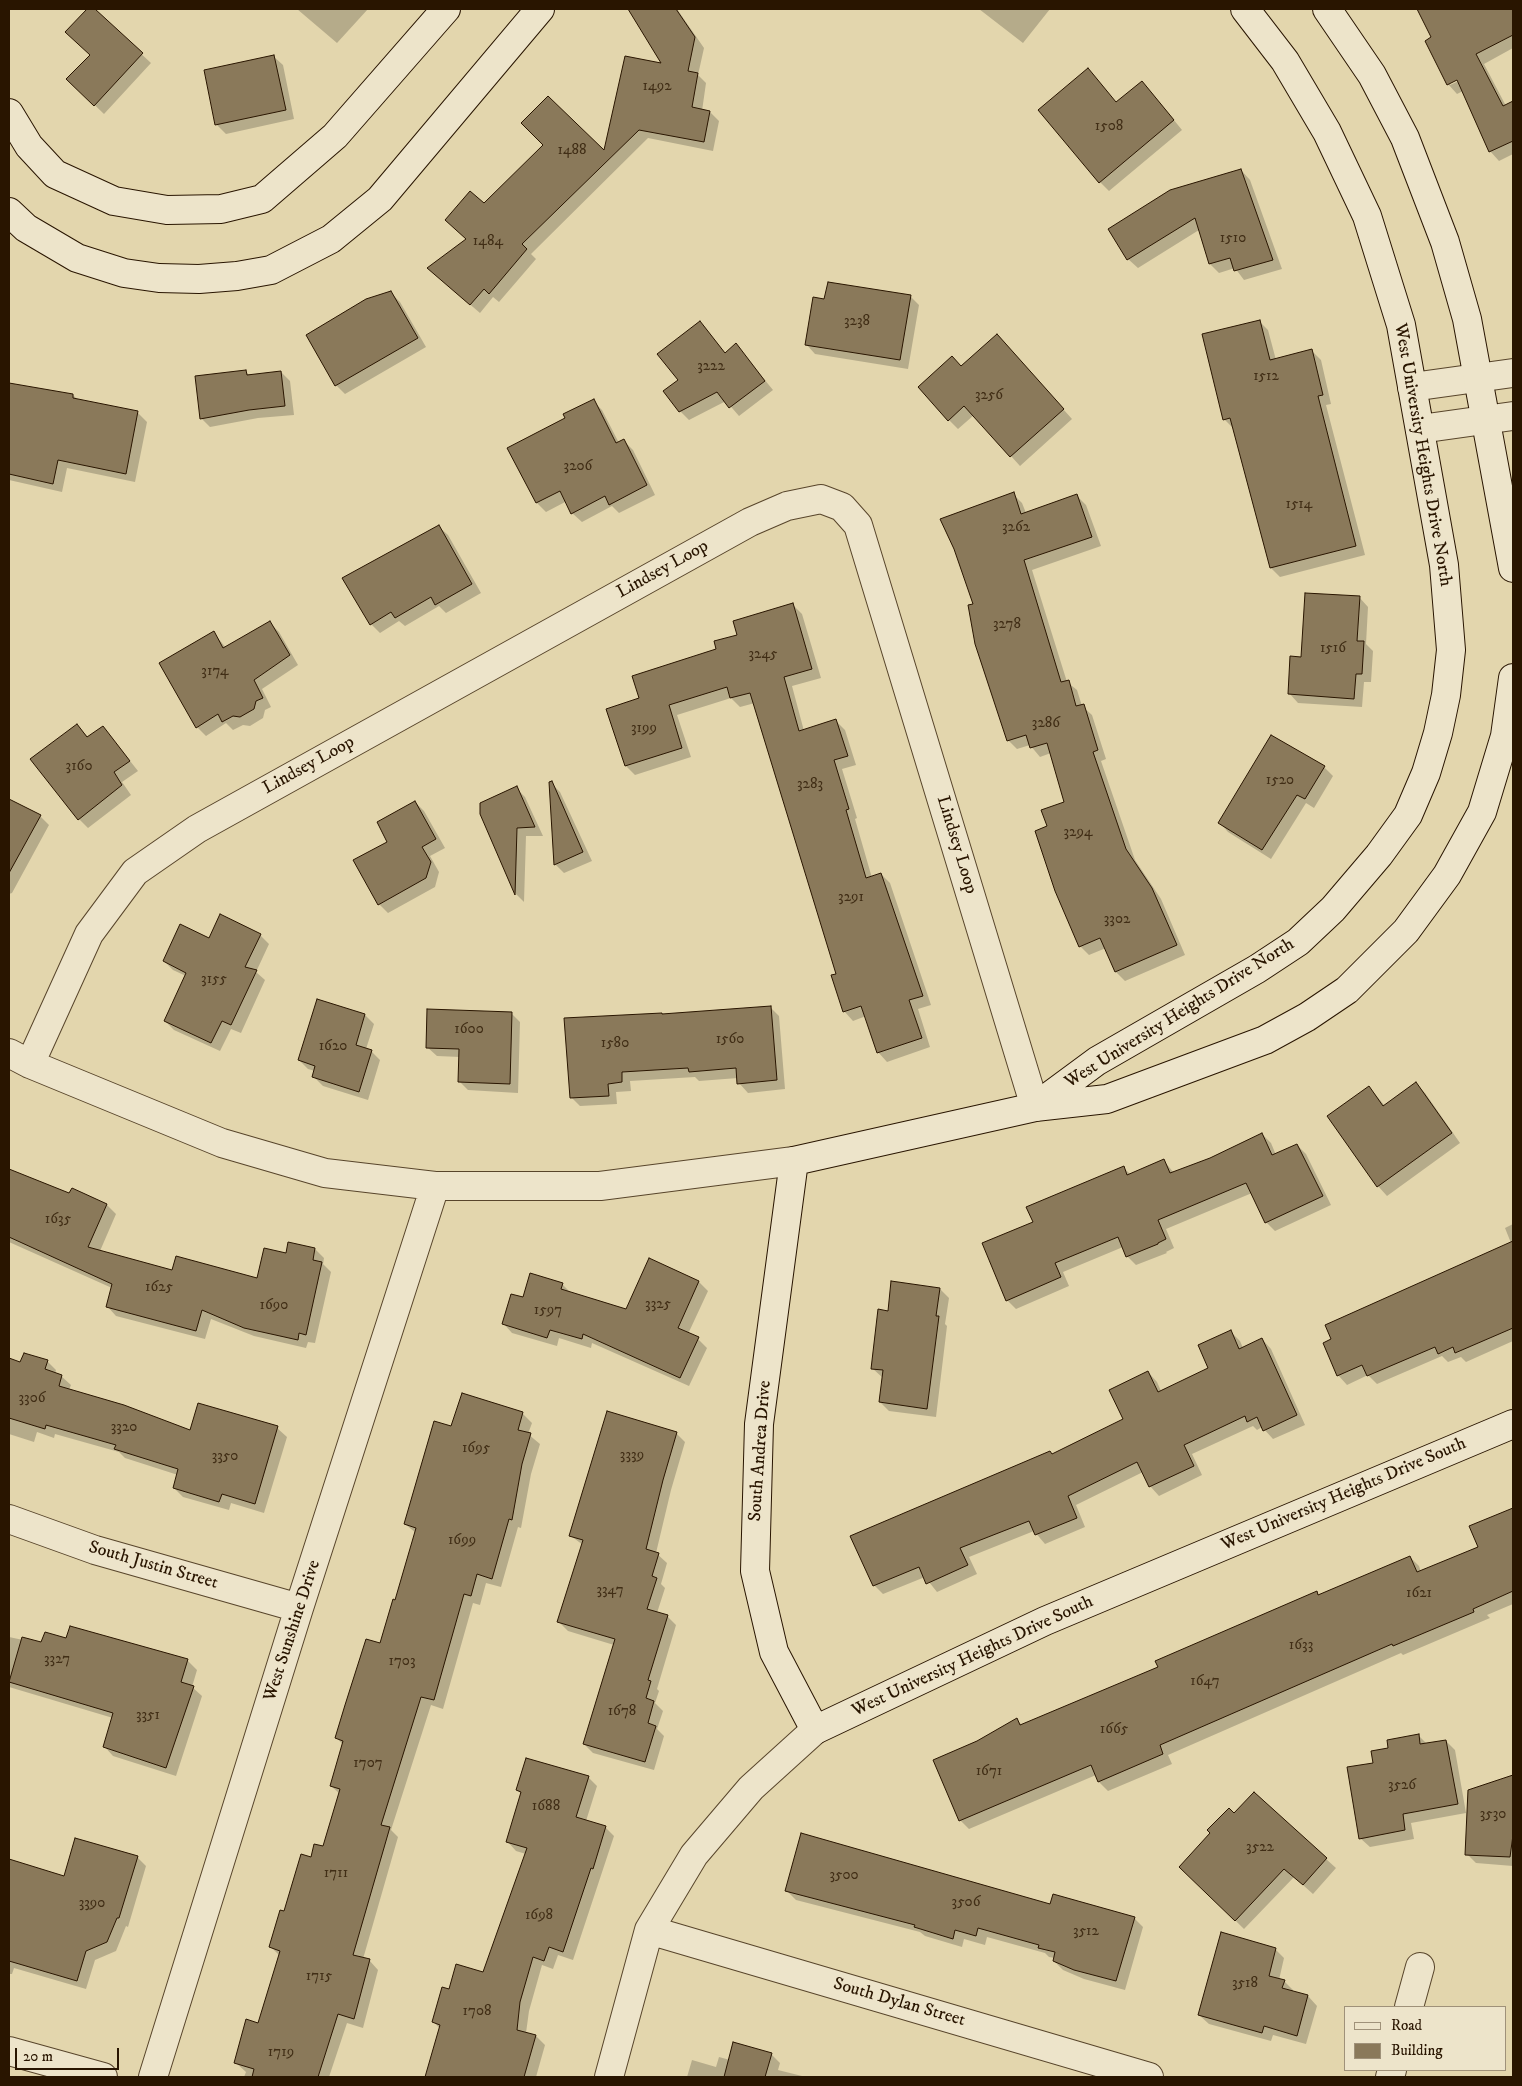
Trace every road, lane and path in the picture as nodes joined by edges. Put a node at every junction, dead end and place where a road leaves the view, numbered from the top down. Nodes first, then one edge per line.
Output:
1 (446, 9) edge
2 (540, 9) edge
3 (1327, 9) edge
4 (1249, 10) edge
5 (9, 113) edge
6 (9, 212) edge
7 (1513, 373) edge
8 (1477, 378) junction
9 (1412, 387) junction
10 (1513, 416) edge
11 (1485, 419) junction
12 (1420, 429) junction
13 (1513, 568) edge
14 (1513, 678) edge
15 (19, 1058) edge
16 (1035, 1107) junction
17 (794, 1161) junction
18 (436, 1186) junction
19 (1513, 1424) edge
20 (9, 1519) edge
21 (300, 1608) junction
22 (815, 1730) junction
23 (649, 1930) junction
24 (1420, 1967) dead end
25 (1409, 2006) edge
26 (9, 2051) edge
27 (103, 2077) edge
28 (153, 2077) edge
29 (609, 2077) edge
30 (1149, 2077) edge

1 - 5 street
2 - 6 street
3 - 8 street
4 - 9 street, West University Heights Drive North
7 - 8 street
8 - 9 street
8 - 11 street
9 - 12 street, West University Heights Drive North
10 - 11 street
11 - 12 street
11 - 13 street
12 - 16 street, West University Heights Drive North
14 - 16 street, West University Heights Drive North
15 - 16 street, Lindsey Loop
15 - 18 street, West University Heights Drive North
16 - 17 street, West University Heights Drive North
17 - 18 street, West University Heights Drive North
17 - 22 street, South Andrea Drive
18 - 21 street, West Sunshine Drive
19 - 22 street, West University Heights Drive South
20 - 21 street, South Justin Street
21 - 28 street, West Sunshine Drive
22 - 23 street, West University Heights Drive South
23 - 29 street, West University Heights Drive South
23 - 30 street, South Dylan Street
24 - 25 street
26 - 27 street

